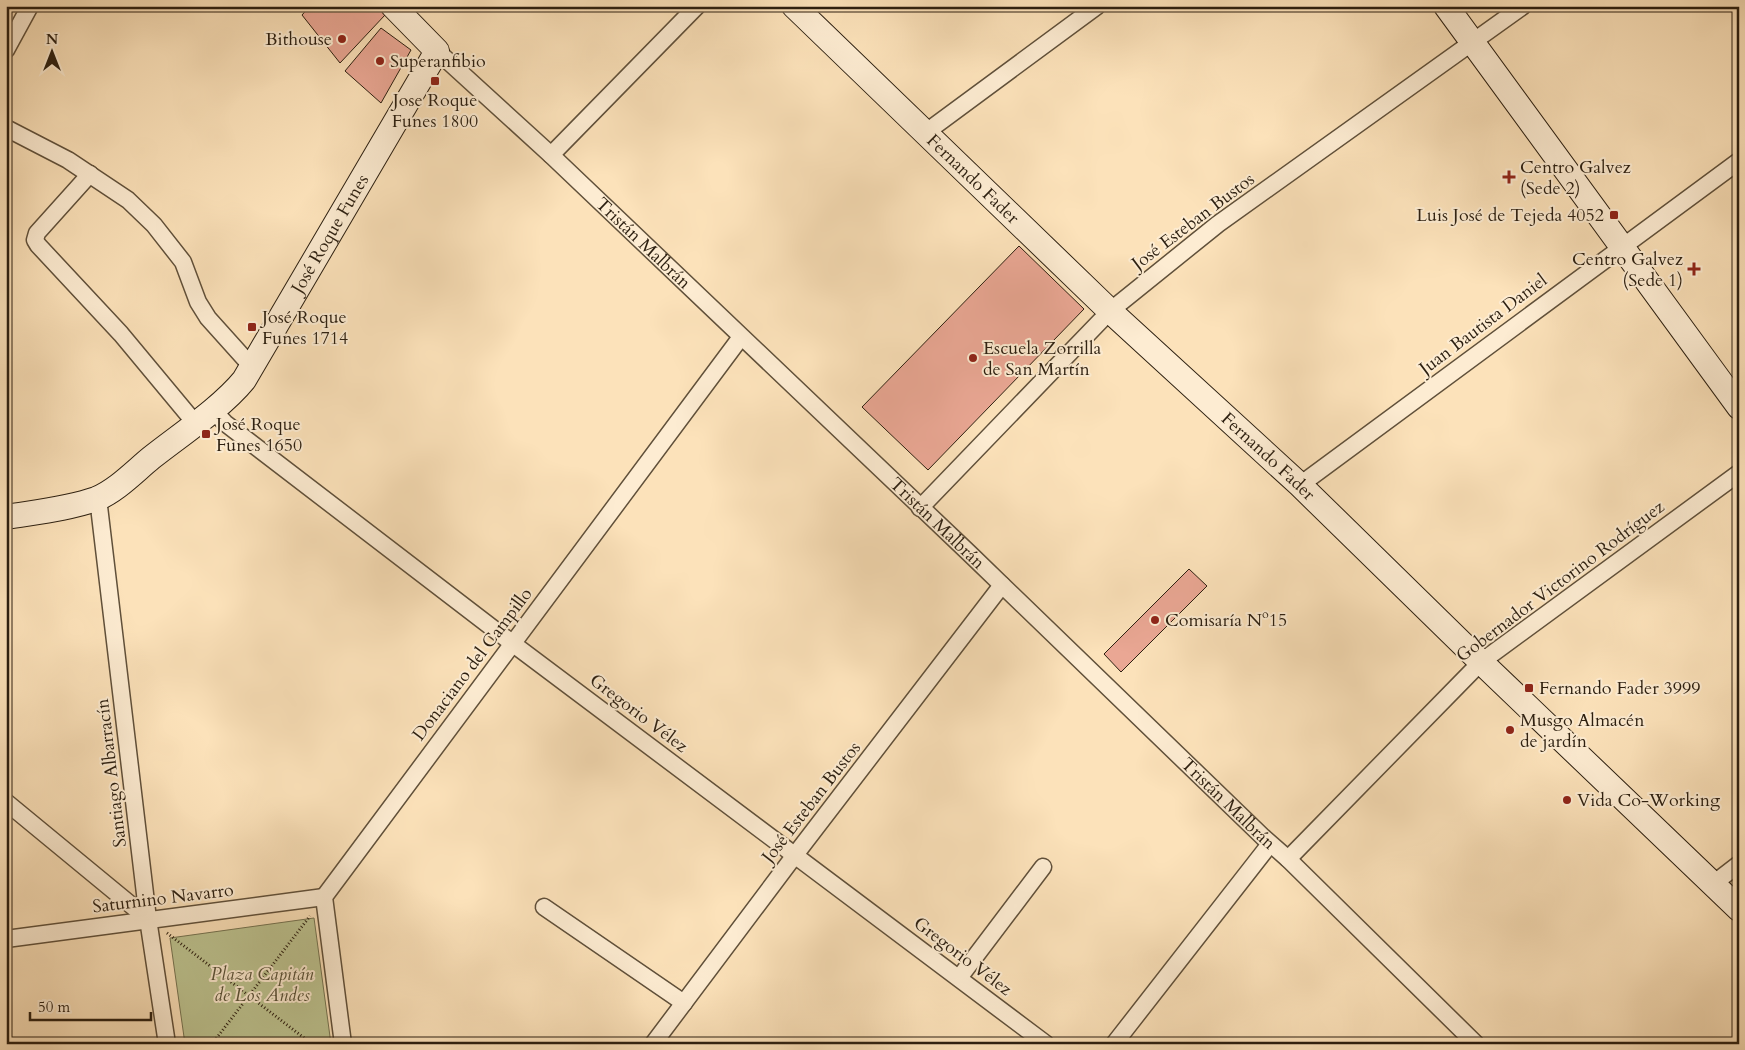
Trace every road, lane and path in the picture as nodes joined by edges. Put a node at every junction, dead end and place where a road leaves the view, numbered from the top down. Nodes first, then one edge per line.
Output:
1 (30, 6) edge
2 (393, 6) edge
3 (697, 6) edge
4 (794, 6) edge
5 (1097, 6) edge
6 (1446, 6) edge
7 (1524, 6) edge
8 (1473, 43) junction
9 (6, 50) edge
10 (437, 51) junction
11 (6, 128) edge
12 (925, 133) junction
13 (551, 155) junction
14 (1739, 162) edge
15 (90, 174) junction
16 (1622, 246) junction
17 (1110, 310) junction
18 (741, 337) junction
19 (252, 367) junction
20 (1739, 407) edge
21 (204, 416) junction
22 (1739, 473) edge
23 (1300, 485) junction
24 (98, 498) junction
25 (920, 508) junction
26 (6, 517) edge
27 (1002, 586) junction
28 (512, 643) junction
29 (1481, 662) junction
30 (6, 802) edge
31 (1270, 844) junction
32 (795, 855) junction
33 (1288, 859) junction
34 (1739, 864) edge
35 (1042, 867) dead end
36 (1713, 884) junction
37 (324, 897) junction
38 (544, 907) dead end
39 (1739, 909) edge
40 (148, 919) junction
41 (6, 938) edge
42 (959, 978) junction
43 (249, 996) junction
44 (684, 1003) junction
45 (167, 1044) edge
46 (212, 1044) edge
47 (312, 1044) edge
48 (343, 1044) edge
49 (653, 1044) edge
50 (1046, 1044) edge
51 (1114, 1044) edge
52 (1476, 1044) edge

1 - 9 street
2 - 10 main road, Tristán Malbrán
3 - 13 street
4 - 12 main road, Fernando Fader
5 - 12 street
6 - 8 main road
7 - 8 street, José Esteban Bustos
8 - 16 main road
8 - 17 street, José Esteban Bustos
10 - 13 street, Tristán Malbrán
10 - 19 main road, José Roque Funes
11 - 15 street
12 - 17 main road, Fernando Fader
13 - 18 street, Tristán Malbrán
14 - 16 street, Juan Bautista Daniel
15 - 19 street
15 - 21 street, Gregorio Vélez
16 - 20 main road
16 - 23 street, Juan Bautista Daniel
17 - 23 main road, Fernando Fader
17 - 25 street, José Esteban Bustos
18 - 25 street, Tristán Malbrán
18 - 28 street, Donaciano del Campillo
19 - 21 main road, José Roque Funes
21 - 24 main road, José Roque Funes
21 - 28 street, Gregorio Vélez
22 - 29 street, Gobernador Victorino Rodríguez
23 - 29 main road, Fernando Fader
24 - 26 main road, José Roque Funes
24 - 40 street, Santiago Albarracín
25 - 27 street, Tristán Malbrán
27 - 31 street, Tristán Malbrán
27 - 32 street, José Esteban Bustos
28 - 32 street, Gregorio Vélez
28 - 37 street, Donaciano del Campillo
29 - 33 street, Gobernador Victorino Rodríguez
29 - 36 main road, Fernando Fader
30 - 40 street
31 - 33 street, Tristán Malbrán
31 - 51 street
32 - 42 street, Gregorio Vélez
32 - 44 street, José Esteban Bustos
33 - 52 street, Tristán Malbrán
34 - 36 street
35 - 42 street
36 - 39 main road, Fernando Fader
37 - 40 street, Saturnino Navarro
37 - 43 path
37 - 48 street
38 - 44 street
40 - 41 street, Saturnino Navarro
40 - 43 path
40 - 45 street, Santiago Albarracín
42 - 50 street, Gregorio Vélez
43 - 46 path
43 - 47 path
44 - 49 street, José Esteban Bustos

